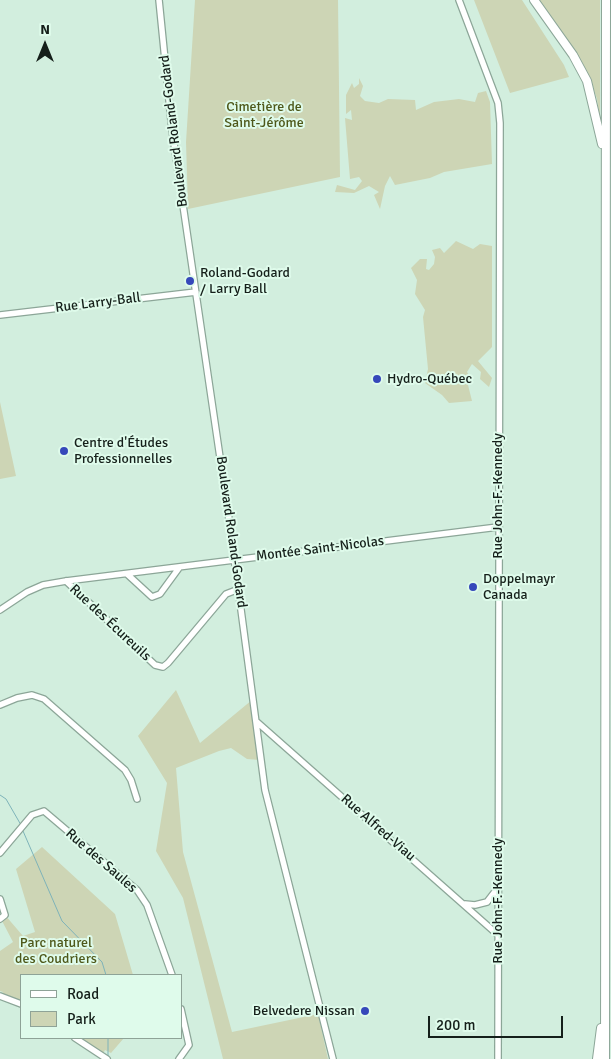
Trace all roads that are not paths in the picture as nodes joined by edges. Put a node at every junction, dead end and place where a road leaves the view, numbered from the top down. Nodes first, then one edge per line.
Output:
1 (159, 0) edge
2 (459, 0) edge
3 (534, 0) edge
4 (606, 0) edge
5 (606, 161) junction
6 (196, 292) junction
7 (0, 315) edge
8 (498, 527) junction
9 (234, 559) junction
10 (179, 568) junction
11 (127, 574) junction
12 (66, 581) junction
13 (239, 588) junction
14 (0, 610) edge
15 (0, 705) edge
16 (257, 722) junction
17 (137, 799) dead end
18 (0, 853) edge
19 (498, 888) junction
20 (0, 902) edge
21 (463, 903) junction
22 (0, 919) edge
23 (498, 935) junction
24 (172, 974) edge
25 (0, 996) edge
26 (606, 996) junction
27 (20, 1004) edge
28 (182, 1014) edge
29 (77, 1039) edge
30 (107, 1059) edge
31 (179, 1059) edge
32 (333, 1059) edge
33 (498, 1059) edge
34 (597, 1059) edge
35 (605, 1059) edge

1 - 6 street, Boulevard Roland-Godard
2 - 8 street, Rue John-F.-Kennedy
3 - 5 highway
4 - 5 highway
5 - 26 highway
6 - 7 street, Rue Larry-Ball
6 - 9 street, Boulevard Roland-Godard
8 - 9 street, Montée Saint-Nicolas
8 - 19 street, Rue John-F.-Kennedy
9 - 10 street, Montée Saint-Nicolas
9 - 13 street, Boulevard Roland-Godard
10 - 11 street, Montée Saint-Nicolas
10 - 11 street
11 - 12 street, Montée Saint-Nicolas
12 - 13 street, Rue des Écureuils
12 - 14 street, Montée Saint-Nicolas
13 - 16 street, Boulevard Roland-Godard
15 - 17 street
16 - 21 street, Rue Alfred-Viau
16 - 32 street, Boulevard Roland-Godard
18 - 24 street, Rue des Saules
19 - 21 street
19 - 23 street, Rue John-F.-Kennedy
20 - 22 street
21 - 23 street, Rue Alfred-Viau
23 - 33 street, Rue John-F.-Kennedy
25 - 27 street
26 - 34 highway
26 - 35 highway
28 - 31 street
29 - 30 street

